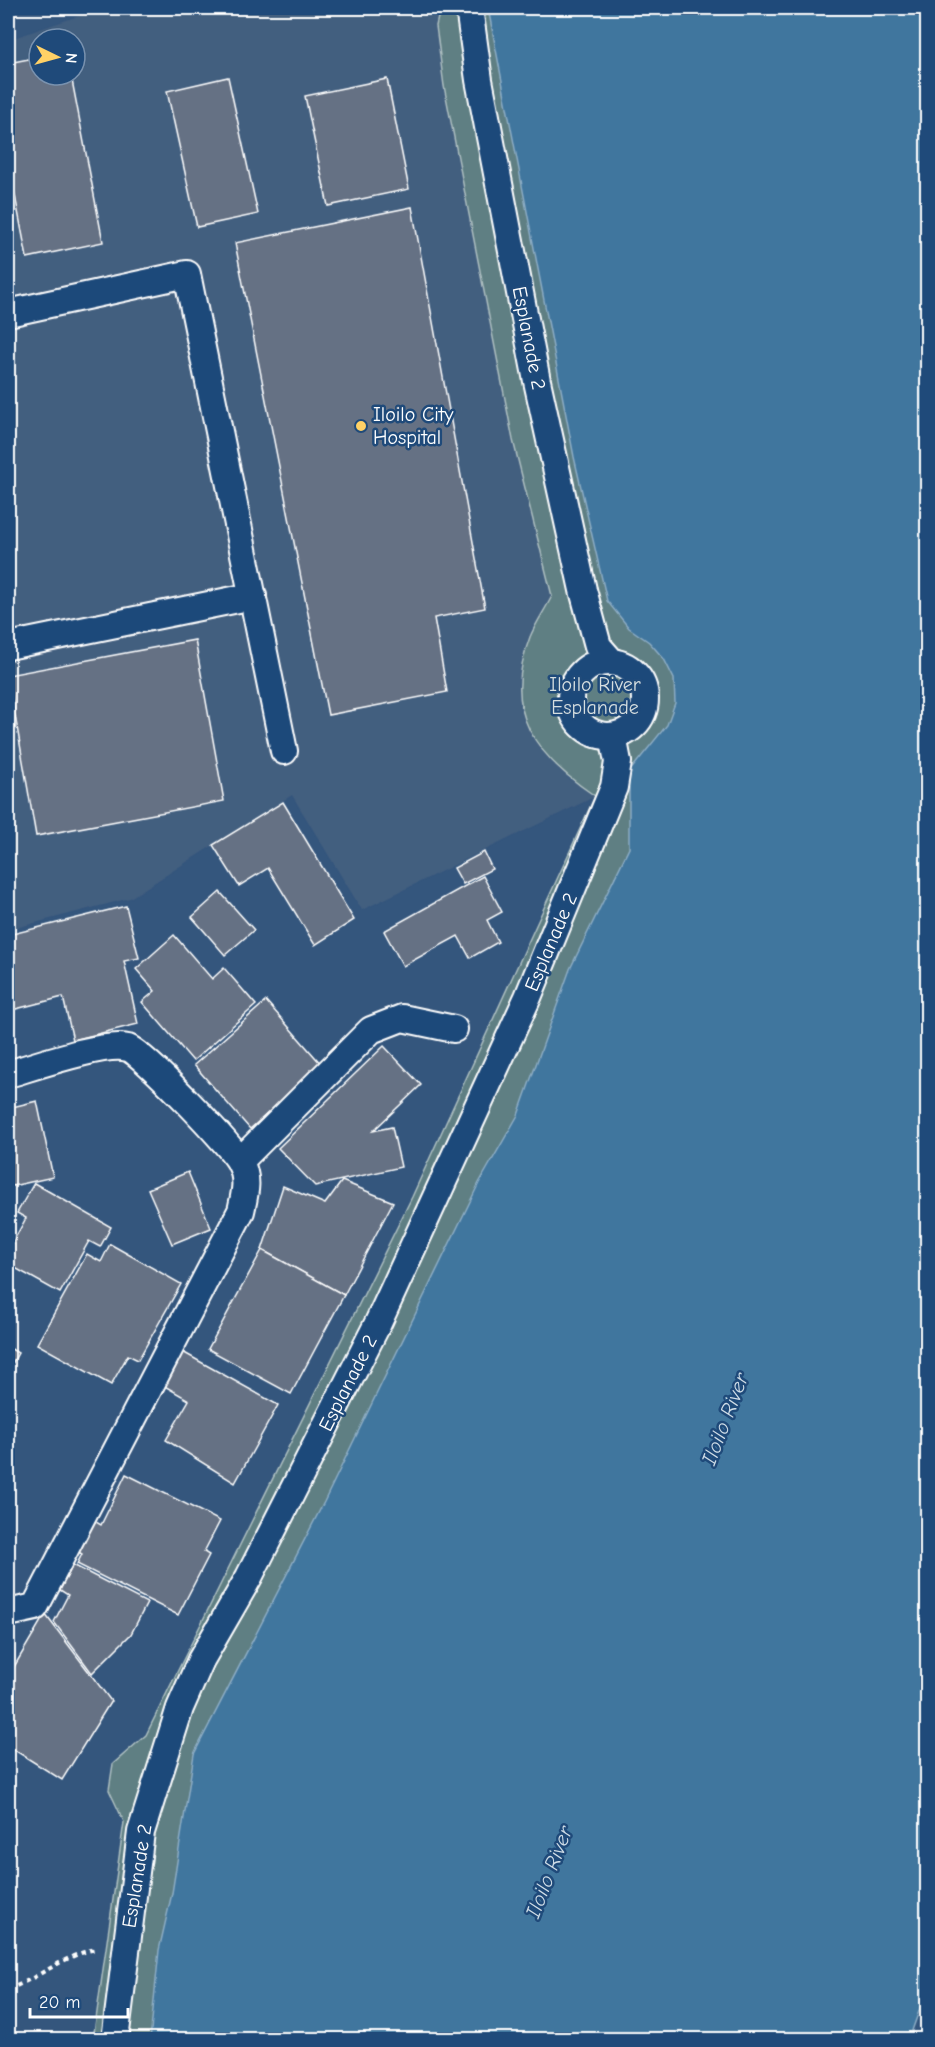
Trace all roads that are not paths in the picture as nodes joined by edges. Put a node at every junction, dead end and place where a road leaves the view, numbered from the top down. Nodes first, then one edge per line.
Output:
1 (469, 8) edge
2 (8, 313) edge
3 (253, 596) junction
4 (8, 646) edge
5 (612, 662) junction
6 (613, 736) junction
7 (284, 751) dead end
8 (454, 1029) dead end
9 (8, 1074) edge
10 (240, 1161) junction
11 (8, 1613) edge
12 (115, 2040) edge

1 - 5 street, Esplanade 2
2 - 3 street
3 - 4 street
3 - 7 street
5 - 6 street, Esplanade 2
5 - 6 street
6 - 12 street, Esplanade 2
8 - 10 street
9 - 10 street
10 - 11 street

